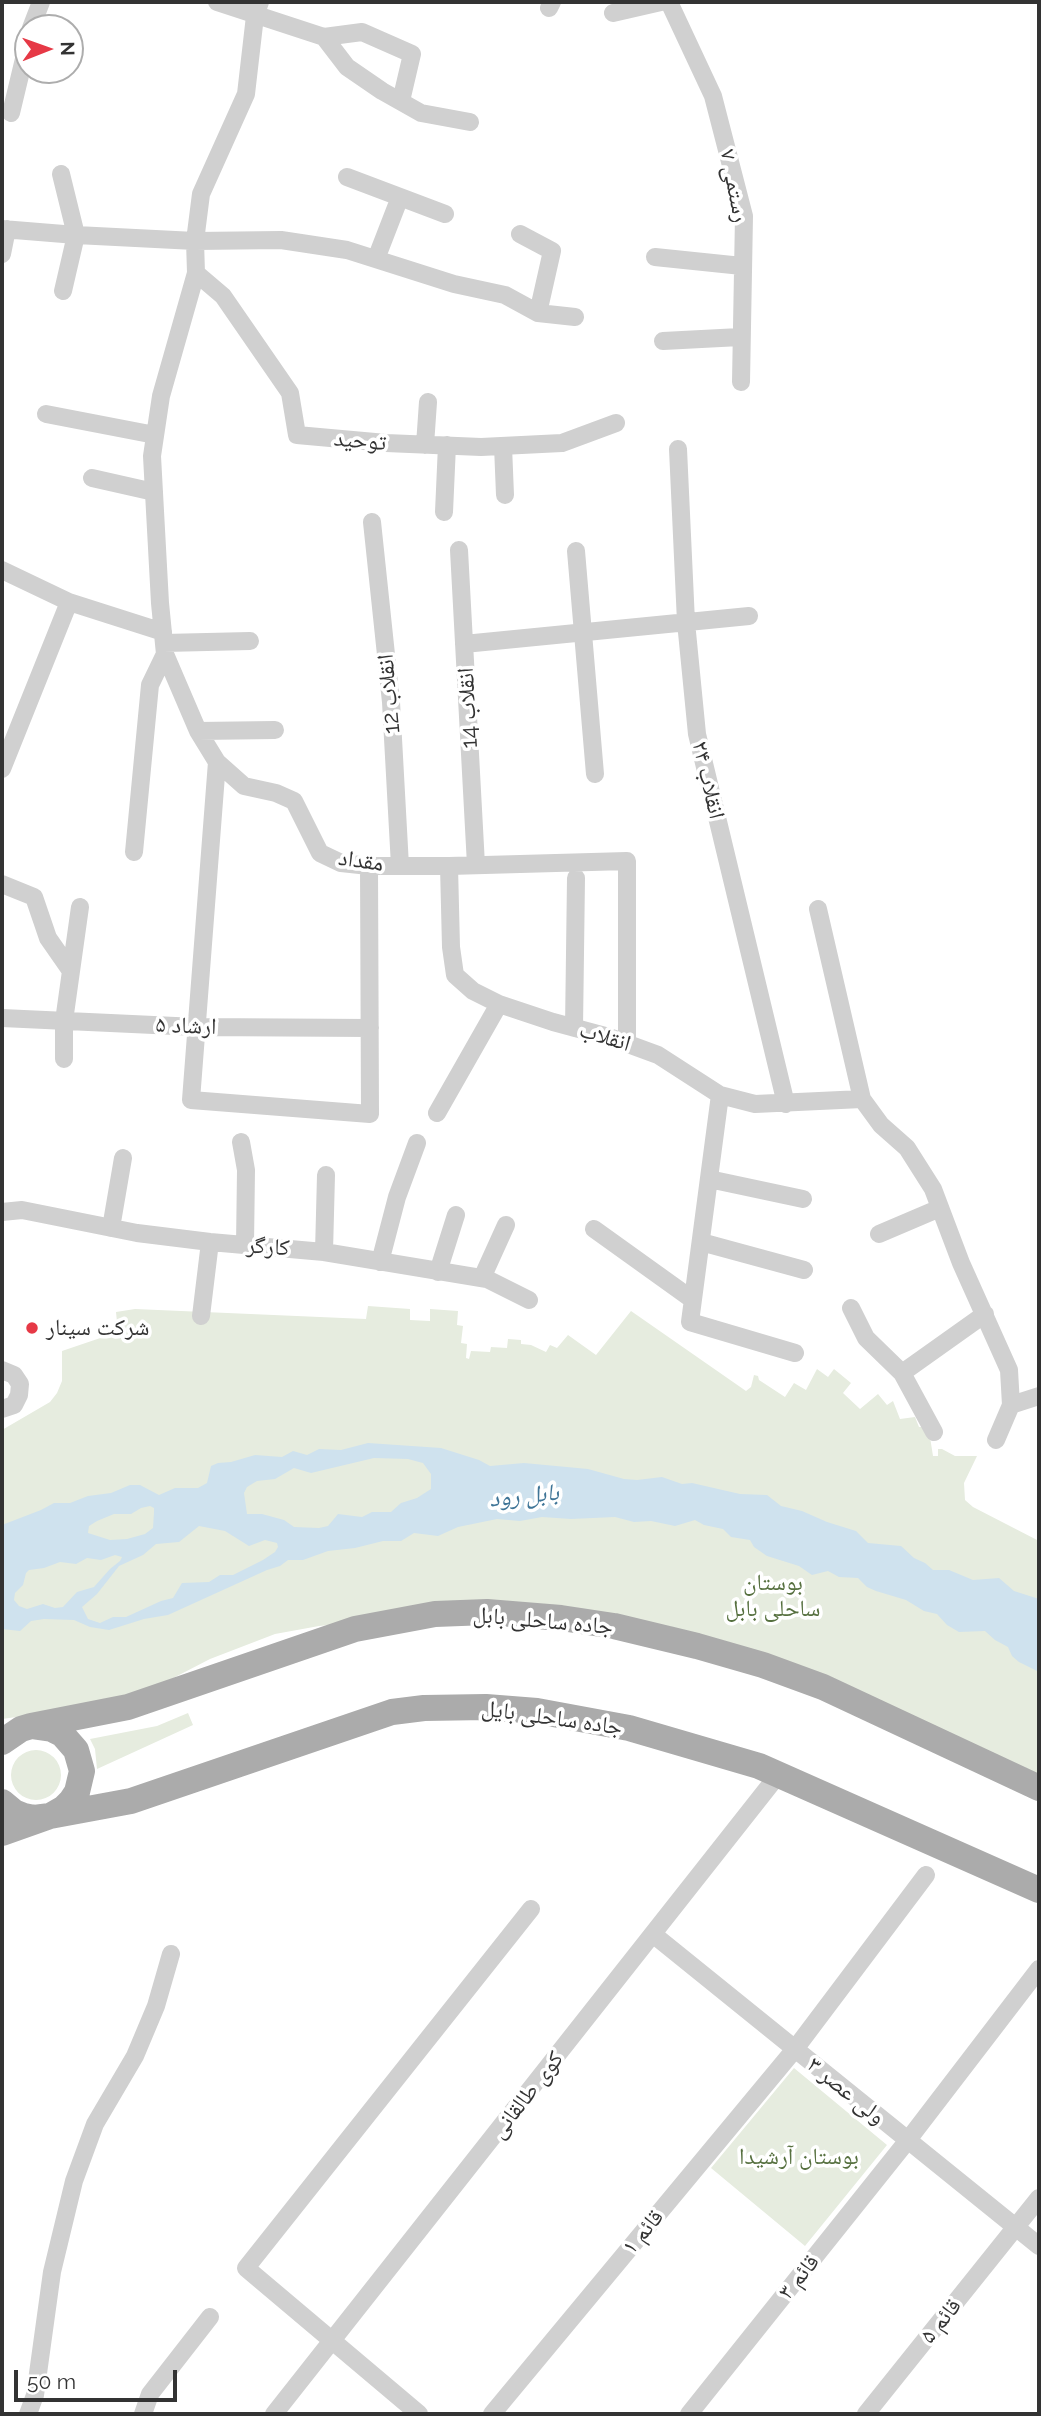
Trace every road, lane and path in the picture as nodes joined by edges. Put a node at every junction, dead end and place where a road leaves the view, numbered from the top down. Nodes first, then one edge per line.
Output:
1 (217, 2) edge
2 (661, 2) edge
3 (669, 2) edge
4 (258, 9) edge
5 (613, 13) dead end
6 (324, 37) junction
7 (18, 84) edge
8 (401, 101) junction
9 (11, 113) dead end
10 (470, 122) dead end
11 (61, 174) dead end
12 (346, 177) dead end
13 (400, 197) junction
14 (445, 214) dead end
15 (5, 229) edge
16 (520, 234) dead end
17 (76, 236) junction
18 (195, 241) junction
19 (2, 254) edge
20 (655, 257) dead end
21 (376, 259) junction
22 (743, 267) junction
23 (196, 272) junction
24 (63, 291) dead end
25 (538, 313) junction
26 (575, 317) dead end
27 (740, 337) junction
28 (663, 341) dead end
29 (741, 382) dead end
30 (428, 402) dead end
31 (46, 414) dead end
32 (616, 423) dead end
33 (155, 435) junction
34 (425, 445) junction
35 (447, 445) junction
36 (503, 446) junction
37 (678, 449) dead end
38 (92, 478) dead end
39 (154, 492) junction
40 (505, 495) dead end
41 (444, 512) dead end
42 (372, 522) dead end
43 (459, 550) dead end
44 (576, 551) dead end
45 (2, 570) edge
46 (69, 602) junction
47 (749, 616) dead end
48 (686, 622) junction
49 (583, 632) junction
50 (250, 641) dead end
51 (164, 643) junction
52 (464, 644) junction
53 (275, 730) dead end
54 (198, 731) junction
55 (217, 762) junction
56 (2, 769) edge
57 (595, 774) dead end
58 (134, 852) dead end
59 (476, 865) junction
60 (369, 866) junction
61 (400, 866) junction
62 (449, 866) junction
63 (576, 878) dead end
64 (2, 884) edge
65 (80, 907) dead end
66 (818, 909) dead end
67 (71, 971) junction
68 (499, 1004) junction
69 (2, 1018) edge
70 (64, 1021) junction
71 (197, 1027) junction
72 (370, 1028) junction
73 (574, 1028) junction
74 (627, 1043) junction
75 (64, 1059) dead end
76 (720, 1096) junction
77 (862, 1099) junction
78 (786, 1104) junction
79 (437, 1113) dead end
80 (241, 1142) dead end
81 (417, 1143) dead end
82 (123, 1158) dead end
83 (326, 1175) dead end
84 (709, 1179) junction
85 (803, 1199) dead end
86 (940, 1208) junction
87 (2, 1212) edge
88 (456, 1215) dead end
89 (506, 1225) dead end
90 (111, 1228) junction
91 (594, 1229) dead end
92 (879, 1234) dead end
93 (210, 1242) junction
94 (701, 1242) junction
95 (245, 1245) junction
96 (324, 1252) junction
97 (380, 1262) junction
98 (804, 1270) dead end
99 (438, 1272) junction
100 (482, 1278) junction
101 (529, 1300) dead end
102 (693, 1300) junction
103 (851, 1308) dead end
104 (985, 1314) junction
105 (201, 1316) dead end
106 (794, 1353) dead end
107 (2, 1370) edge
108 (902, 1373) junction
109 (1039, 1396) edge
110 (1011, 1405) junction
111 (6, 1410) edge
112 (934, 1432) dead end
113 (996, 1440) dead end
114 (31, 1726) junction
115 (2, 1742) edge
116 (778, 1774) junction
117 (1039, 1788) edge
118 (2, 1802) edge
119 (50, 1816) junction
120 (2, 1833) edge
121 (926, 1875) dead end
122 (1039, 1890) edge
123 (531, 1909) dead end
124 (654, 1935) junction
125 (171, 1954) dead end
126 (1039, 1969) edge
127 (795, 2049) junction
128 (908, 2140) junction
129 (1039, 2198) edge
130 (1016, 2227) junction
131 (1039, 2246) edge
132 (210, 2317) dead end
133 (331, 2342) junction
134 (28, 2414) edge
135 (142, 2414) edge
136 (274, 2414) edge
137 (419, 2414) edge
138 (492, 2414) edge
139 (689, 2414) edge
140 (866, 2414) edge

1 - 4 street
2 - 5 street
3 - 22 street, رستمی ۷
4 - 6 street
4 - 18 street
6 - 8 street
6 - 8 street
7 - 9 street
8 - 10 street
11 - 17 street
12 - 13 street
13 - 14 street
13 - 21 street
15 - 17 street
15 - 19 street
16 - 25 street
17 - 18 street
17 - 24 street
18 - 21 street
18 - 23 street
20 - 22 street
21 - 25 street
22 - 27 street, رستمی ۷
23 - 33 street
23 - 34 street, توحید
25 - 26 street
27 - 28 street
27 - 29 street, رستمی ۷
30 - 34 street
31 - 33 street
32 - 36 street, توحید
33 - 39 street
34 - 35 street, توحید
35 - 36 street, توحید
35 - 41 street
36 - 40 street
37 - 48 street, انقلاب ۲۴
38 - 39 street
39 - 51 street
42 - 61 street, انقلاب 12
43 - 52 street, انقلاب 14
44 - 49 street
45 - 46 street
46 - 51 street
46 - 56 street
47 - 48 street
48 - 49 street
48 - 78 street, انقلاب ۲۴
49 - 52 street
49 - 57 street
50 - 51 street
51 - 54 street, مقداد
51 - 58 street
52 - 59 street, انقلاب 14
53 - 54 street
54 - 55 street, مقداد
55 - 60 street, مقداد
55 - 71 street
59 - 62 street, مقداد
59 - 74 street, مقداد
60 - 61 street, مقداد
60 - 72 street
61 - 62 street, مقداد
62 - 68 street, انقلاب
63 - 73 street
64 - 67 street
65 - 67 street
66 - 77 street
67 - 70 street
68 - 73 street, انقلاب
68 - 79 street
69 - 70 street, ارشاد ۵
70 - 71 street, ارشاد ۵
70 - 75 street
71 - 72 street, ارشاد ۵
71 - 72 street
73 - 74 street, انقلاب
74 - 76 street, انقلاب
76 - 78 street, انقلاب
76 - 84 street
77 - 78 street, انقلاب
77 - 86 street
80 - 95 street
81 - 97 street
82 - 90 street
83 - 96 street
84 - 85 street
84 - 94 street
86 - 92 street
86 - 104 street
87 - 90 street, کارگر
88 - 99 street
89 - 100 street
90 - 93 street, کارگر
91 - 102 street
93 - 95 street, کارگر
93 - 105 street
94 - 98 street
94 - 102 street
95 - 96 street, کارگر
96 - 97 street, کارگر
97 - 99 street, کارگر
99 - 100 street, کارگر
100 - 101 street, کارگر
102 - 106 street
103 - 108 street
104 - 108 street
104 - 110 street
107 - 111 street
108 - 112 street
109 - 110 street
110 - 113 street
114 - 115 main road, جاده ساحلی بابل
114 - 117 main road, جاده ساحلی بابل
114 - 119 main road
116 - 119 main road, جاده ساحلی بایل
116 - 122 main road, جاده ساحلی بایل
116 - 124 street, کوی طالقانی
118 - 119 main road
119 - 120 main road
121 - 127 street, قائم ۱
123 - 133 street
124 - 127 street, ولی عصر ۳
124 - 133 street, کوی طالقانی
125 - 134 street
126 - 128 street, قائم ۳
127 - 128 street, ولی عصر ۳
127 - 138 street, قائم ۱
128 - 130 street, ولی عصر ۳
128 - 139 street, قائم ۳
129 - 130 street, قائم ۵
130 - 131 street, ولی عصر ۳
130 - 140 street, قائم ۵
132 - 135 street
133 - 136 street, کوی طالقانی
133 - 137 street

